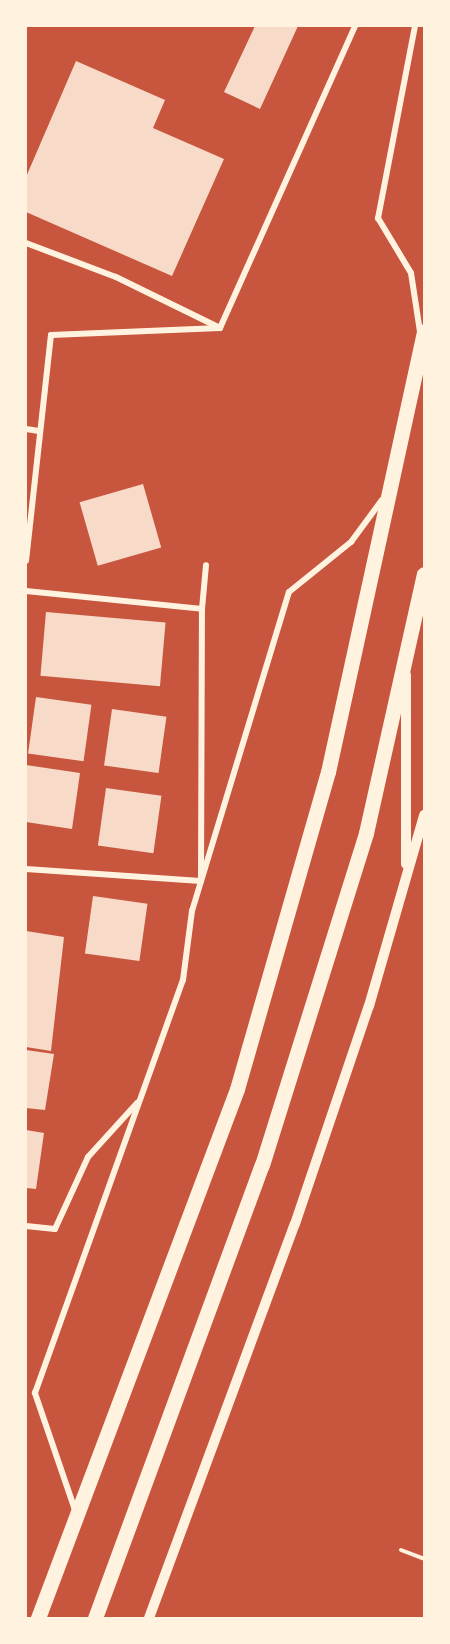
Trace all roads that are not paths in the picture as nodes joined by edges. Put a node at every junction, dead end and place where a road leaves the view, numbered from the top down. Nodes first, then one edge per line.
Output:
1 (355, 26) edge
2 (416, 26) edge
3 (26, 243) edge
4 (220, 328) junction
5 (423, 338) edge
6 (26, 429) edge
7 (39, 431) junction
8 (389, 490) junction
9 (27, 532) edge
10 (26, 561) edge
11 (206, 565) dead end
12 (424, 574) edge
13 (26, 591) edge
14 (202, 609) junction
15 (406, 657) junction
16 (424, 815) edge
17 (26, 869) edge
18 (406, 876) junction
19 (201, 881) junction
20 (140, 1099) junction
21 (26, 1226) edge
22 (77, 1516) junction
23 (38, 1618) edge
24 (95, 1618) edge
25 (149, 1618) edge

1 - 4 street
2 - 5 street
3 - 4 street
4 - 7 street
5 - 8 main road
6 - 7 street
7 - 9 street
8 - 19 street
8 - 22 main road
9 - 10 street
11 - 14 street
12 - 15 main road
13 - 14 street
14 - 19 street
15 - 18 street
15 - 24 main road
16 - 18 street
17 - 19 street
18 - 25 street
19 - 20 street
20 - 21 street
20 - 22 street
22 - 23 main road

